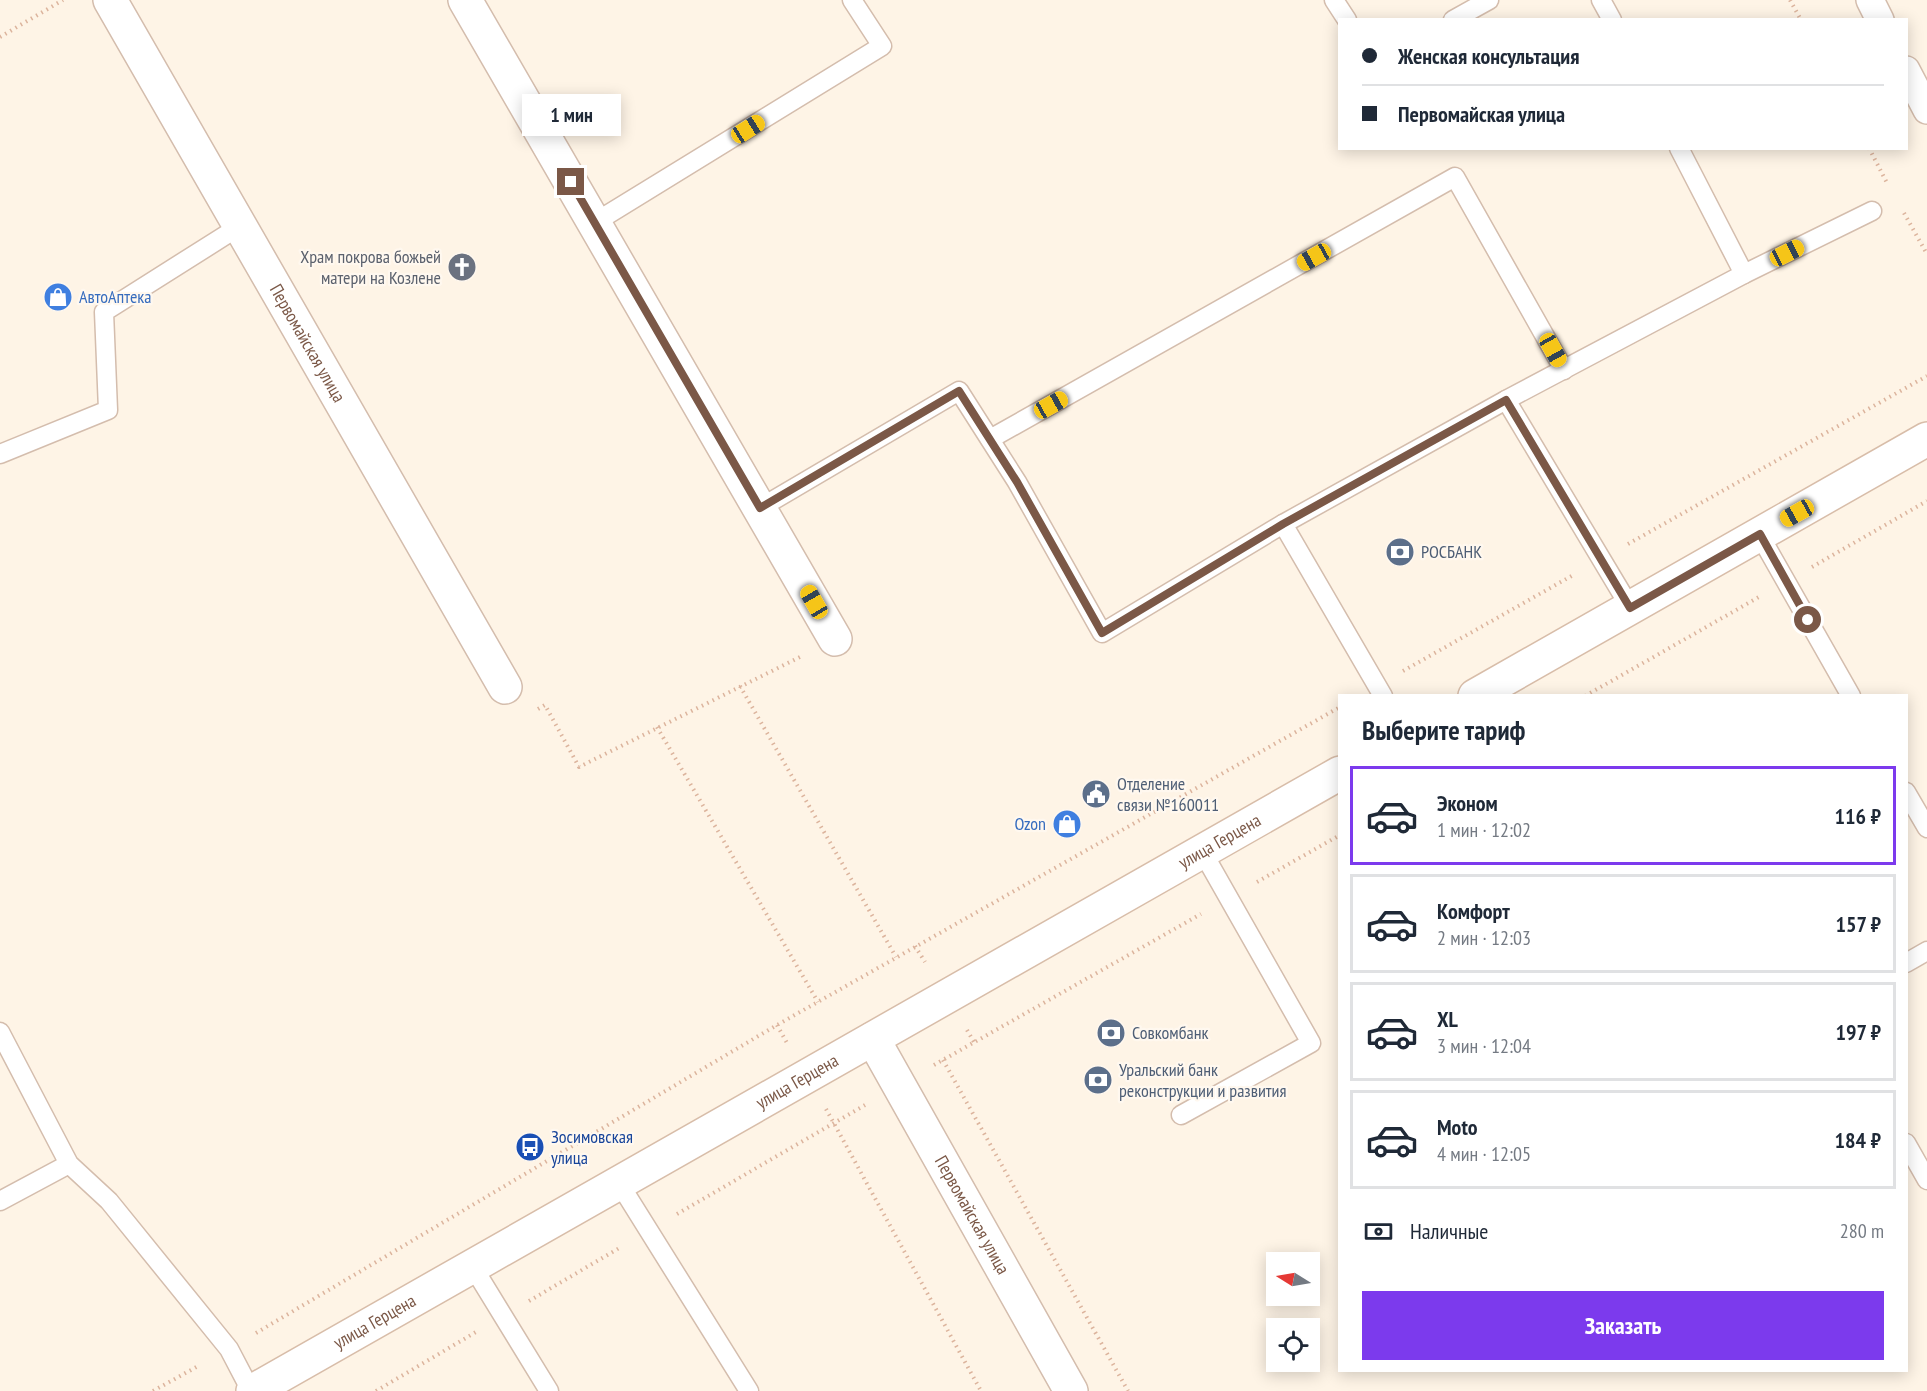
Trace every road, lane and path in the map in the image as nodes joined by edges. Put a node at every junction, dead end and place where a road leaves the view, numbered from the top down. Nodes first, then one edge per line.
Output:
1 (63, 0) edge
2 (110, 0) edge
3 (465, 0) edge
4 (852, 0) edge
5 (1334, 0) edge
6 (1489, 0) edge
7 (1601, 0) edge
8 (1790, 0) edge
9 (1870, 0) edge
10 (1346, 18) edge
11 (1457, 18) edge
12 (1611, 18) edge
13 (1800, 18) edge
14 (1879, 18) edge
15 (0, 37) edge
16 (1908, 74) edge
17 (1927, 110) edge
18 (1680, 150) edge
19 (1872, 211) dead end
20 (594, 223) junction
21 (240, 226) junction
22 (1744, 274) junction
23 (1564, 370) junction
24 (1927, 375) edge
25 (1506, 400) junction
26 (990, 439) junction
27 (1927, 439) edge
28 (0, 454) edge
29 (760, 508) junction
30 (1283, 524) junction
31 (1760, 534) junction
32 (1602, 559) junction
33 (1630, 608) junction
34 (835, 639) joint
35 (740, 686) junction
36 (505, 687) joint
37 (1380, 691) edge
38 (1479, 694) edge
39 (1850, 694) edge
40 (1338, 708) edge
41 (657, 727) junction
42 (1338, 774) edge
43 (1908, 795) edge
44 (1927, 828) edge
45 (1338, 836) edge
46 (1202, 851) junction
47 (1228, 898) junction
48 (1927, 951) edge
49 (896, 957) junction
50 (1908, 962) edge
51 (818, 1002) junction
52 (777, 1025) junction
53 (0, 1032) edge
54 (873, 1039) junction
55 (943, 1060) junction
56 (807, 1076) junction
57 (899, 1085) junction
58 (1180, 1114) dead end
59 (834, 1123) junction
60 (1908, 1147) edge
61 (69, 1164) junction
62 (1927, 1180) edge
63 (619, 1184) junction
64 (0, 1201) edge
65 (648, 1231) junction
66 (473, 1267) junction
67 (503, 1316) junction
68 (229, 1349) junction
69 (153, 1391) edge
70 (252, 1391) edge
71 (376, 1391) edge
72 (549, 1391) edge
73 (750, 1391) edge
74 (981, 1391) edge
75 (1071, 1391) edge
76 (1128, 1391) edge

1 - 15 path
2 - 21 street, Первомайская улица
3 - 20 street
4 - 20 lane
5 - 10 lane
6 - 11 lane
7 - 12 lane
8 - 13 path
9 - 14 street
16 - 17 street
18 - 22 lane
19 - 22 lane
20 - 29 street
21 - 28 lane
21 - 36 street, Первомайская улица
22 - 23 lane
23 - 25 lane
23 - 26 lane
24 - 32 path
25 - 30 lane
25 - 32 lane
26 - 29 lane
26 - 30 lane
27 - 31 street
29 - 34 street
30 - 37 lane
31 - 33 street
31 - 39 lane
32 - 33 lane
32 - 37 path
33 - 38 street
34 - 35 path
35 - 41 path
35 - 49 path
36 - 41 path
40 - 49 path
41 - 51 path
42 - 46 street, улица Герцена
43 - 44 lane
45 - 47 path
46 - 47 lane
46 - 54 street, улица Герцена
47 - 55 path
47 - 58 lane
48 - 50 lane
49 - 51 path
51 - 52 path
52 - 56 path
52 - 68 path
53 - 61 lane
54 - 56 street, улица Герцена
54 - 57 street, Первомайская улица
55 - 57 path
55 - 76 path
56 - 59 path
56 - 63 street, улица Герцена
57 - 59 path
57 - 75 street, Первомайская улица
59 - 65 path
59 - 74 path
60 - 62 lane
61 - 64 lane
61 - 68 lane
63 - 65 lane
63 - 66 street, улица Герцена
65 - 67 path
65 - 73 lane
66 - 67 lane
66 - 70 street, улица Герцена
67 - 71 path
67 - 72 lane
68 - 69 path
68 - 70 lane

